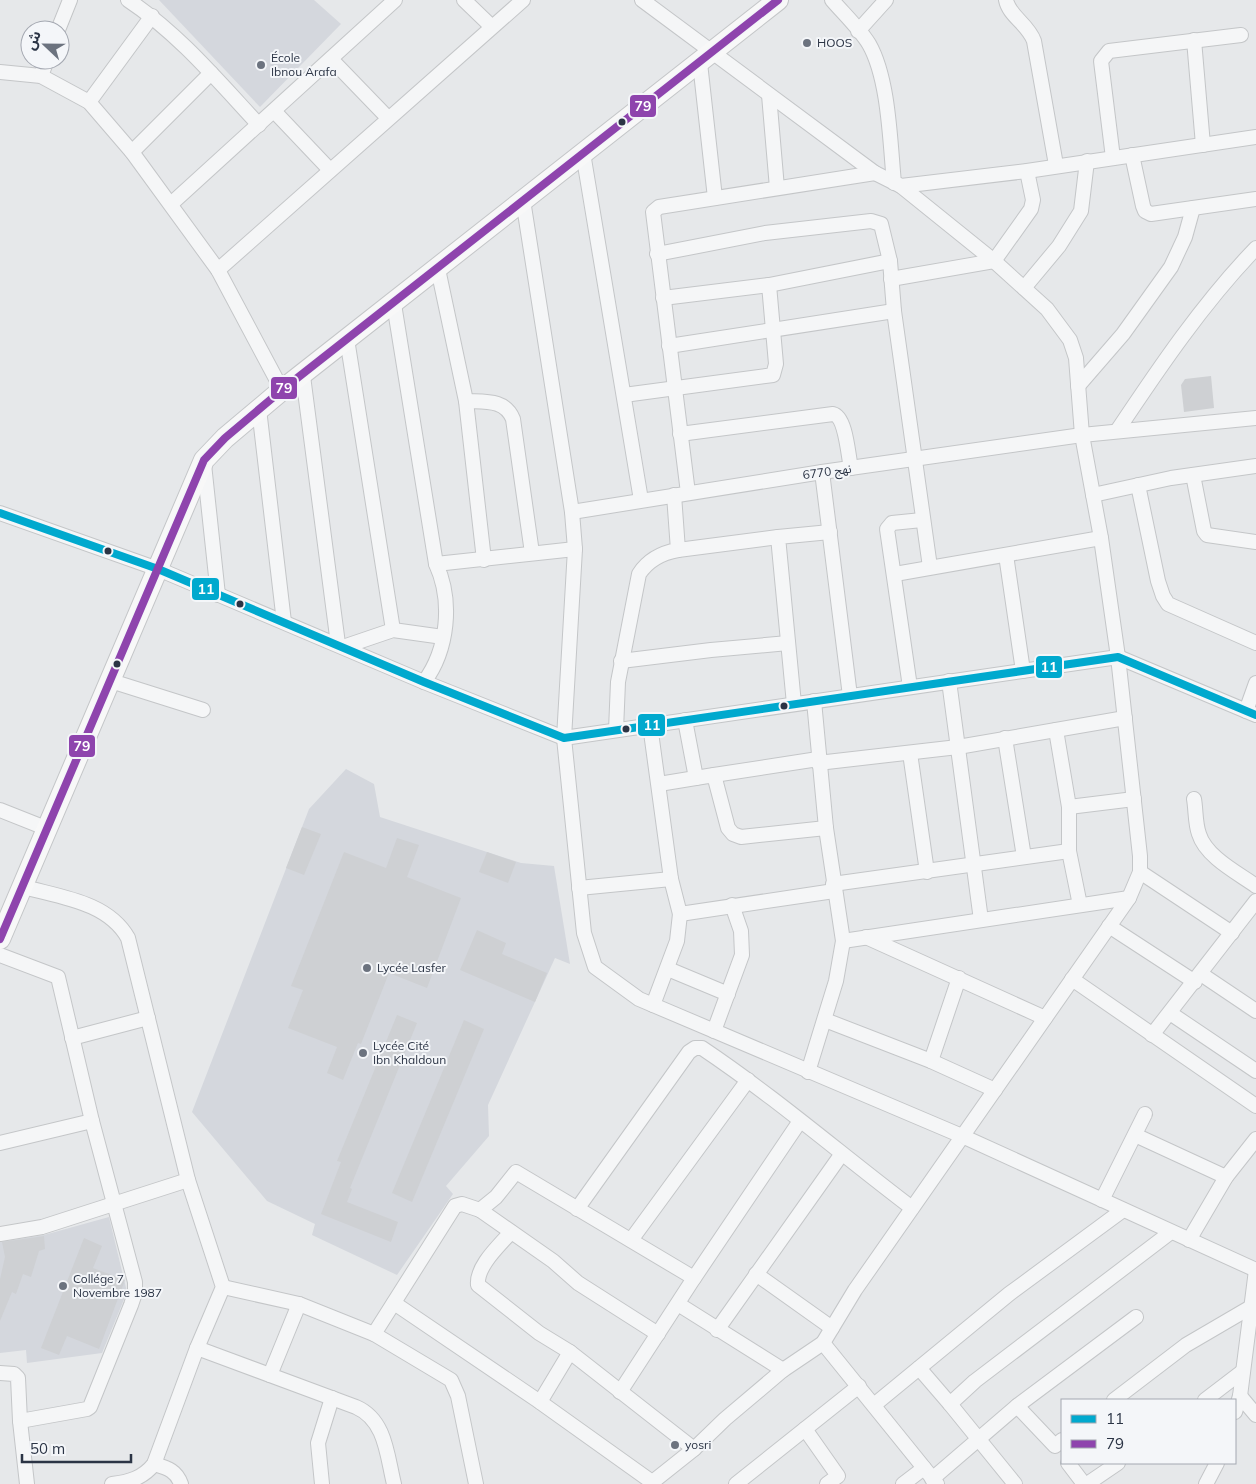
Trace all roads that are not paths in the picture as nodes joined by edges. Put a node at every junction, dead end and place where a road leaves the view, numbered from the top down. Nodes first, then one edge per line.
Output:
1 (70, 0) edge
2 (128, 0) edge
3 (395, 0) edge
4 (464, 0) edge
5 (523, 0) edge
6 (642, 0) edge
7 (778, 0) edge
8 (832, 0) edge
9 (886, 0) edge
10 (1006, 0) edge
11 (152, 16) junction
12 (62, 20) edge
13 (491, 26) junction
14 (858, 31) junction
15 (1241, 35) dead end
16 (1194, 40) junction
17 (706, 58) junction
18 (331, 59) junction
19 (43, 70) edge
20 (0, 72) edge
21 (211, 73) junction
22 (40, 76) junction
23 (769, 95) junction
24 (89, 102) junction
25 (274, 111) junction
26 (388, 118) junction
27 (259, 125) junction
28 (1256, 137) edge
29 (1203, 145) junction
30 (132, 152) junction
31 (583, 153) junction
32 (1132, 155) junction
33 (1113, 158) junction
34 (1087, 161) junction
35 (1056, 165) junction
36 (330, 170) junction
37 (1027, 170) junction
38 (875, 172) junction
39 (898, 185) junction
40 (777, 188) junction
41 (714, 198) junction
42 (1256, 199) edge
43 (523, 200) junction
44 (171, 204) junction
45 (1193, 208) junction
46 (1256, 248) edge
47 (657, 254) junction
48 (994, 261) junction
49 (890, 262) junction
50 (438, 269) junction
51 (218, 270) junction
52 (891, 279) junction
53 (769, 285) junction
54 (1024, 288) junction
55 (663, 298) junction
56 (394, 304) junction
57 (894, 311) junction
58 (773, 329) junction
59 (347, 339) junction
60 (669, 346) junction
61 (302, 376) junction
62 (1078, 386) junction
63 (674, 387) junction
64 (282, 390) junction
65 (624, 395) junction
66 (466, 402) junction
67 (259, 410) junction
68 (1256, 418) edge
69 (1117, 431) junction
70 (680, 434) junction
71 (1082, 435) junction
72 (204, 460) junction
73 (913, 460) junction
74 (1256, 466) edge
75 (851, 468) junction
76 (822, 472) junction
77 (1193, 475) junction
78 (1138, 485) junction
79 (688, 493) junction
80 (674, 495) junction
81 (1093, 495) junction
82 (642, 500) junction
83 (572, 512) junction
84 (0, 513) edge
85 (922, 520) junction
86 (830, 532) junction
87 (778, 537) junction
88 (1101, 538) junction
89 (1256, 542) edge
90 (576, 549) junction
91 (678, 550) junction
92 (532, 553) junction
93 (1006, 555) junction
94 (484, 560) junction
95 (436, 564) junction
96 (930, 567) junction
97 (158, 569) junction
98 (894, 574) junction
99 (218, 595) junction
100 (284, 622) junction
101 (393, 630) junction
102 (443, 637) junction
103 (788, 643) junction
104 (1256, 643) edge
105 (341, 646) junction
106 (1118, 657) junction
107 (621, 661) junction
108 (1024, 670) junction
109 (949, 680) junction
110 (111, 681) junction
111 (424, 682) junction
112 (1256, 683) edge
113 (910, 687) junction
114 (850, 696) junction
115 (814, 701) junction
116 (794, 704) junction
117 (203, 710) dead end
118 (1251, 713) edge
119 (1125, 718) junction
120 (685, 720) junction
121 (650, 724) junction
122 (616, 730) junction
123 (1056, 730) junction
124 (564, 738) junction
125 (1005, 738) junction
126 (958, 746) junction
127 (910, 753) junction
128 (818, 761) junction
129 (714, 774) junction
130 (696, 778) junction
131 (659, 784) junction
132 (1134, 799) junction
133 (1194, 799) dead end
134 (1069, 807) junction
135 (0, 810) edge
136 (826, 828) junction
137 (48, 830) junction
138 (1069, 851) junction
139 (1024, 857) junction
140 (974, 865) junction
141 (927, 872) junction
142 (1140, 872) junction
143 (671, 880) junction
144 (1256, 886) edge
145 (24, 887) junction
146 (579, 888) junction
147 (834, 888) junction
148 (1129, 898) junction
149 (1256, 901) edge
150 (732, 905) junction
151 (1080, 905) junction
152 (680, 914) junction
153 (981, 920) junction
154 (1109, 926) junction
155 (1232, 933) junction
156 (866, 937) junction
157 (0, 939) edge
158 (843, 941) junction
159 (0, 955) edge
160 (668, 968) junction
161 (959, 978) junction
162 (1198, 978) junction
163 (1072, 979) junction
164 (728, 994) junction
165 (653, 1005) junction
166 (1256, 1010) edge
167 (1170, 1013) junction
168 (148, 1018) junction
169 (1045, 1018) junction
170 (825, 1020) junction
171 (714, 1031) junction
172 (1152, 1035) junction
173 (72, 1038) junction
174 (931, 1061) junction
175 (1256, 1071) edge
176 (808, 1072) junction
177 (748, 1080) junction
178 (994, 1090) junction
179 (1256, 1106) edge
180 (1145, 1114) dead end
181 (92, 1121) junction
182 (800, 1121) junction
183 (1135, 1135) junction
184 (962, 1136) junction
185 (1256, 1139) edge
186 (0, 1143) edge
187 (840, 1154) junction
188 (1226, 1177) junction
189 (188, 1180) junction
190 (1102, 1200) junction
191 (114, 1205) junction
192 (912, 1208) junction
193 (577, 1209) junction
194 (480, 1210) junction
195 (1122, 1210) junction
196 (511, 1232) junction
197 (1171, 1232) junction
198 (0, 1234) edge
199 (631, 1240) junction
200 (1189, 1240) junction
201 (1256, 1270) edge
202 (756, 1274) junction
203 (694, 1278) junction
204 (223, 1286) junction
205 (394, 1303) junction
206 (299, 1304) junction
207 (678, 1304) junction
208 (1251, 1308) junction
209 (1136, 1317) dead end
210 (832, 1328) junction
211 (717, 1330) junction
212 (374, 1334) junction
213 (658, 1334) junction
214 (823, 1343) junction
215 (196, 1348) junction
216 (570, 1352) junction
217 (919, 1368) junction
218 (783, 1370) junction
219 (1243, 1370) junction
220 (0, 1373) edge
221 (270, 1375) junction
222 (859, 1386) junction
223 (620, 1392) junction
224 (1240, 1396) junction
225 (332, 1398) junction
226 (1115, 1399) edge
227 (1206, 1399) edge
228 (540, 1402) junction
229 (950, 1404) junction
230 (874, 1405) junction
231 (1017, 1406) junction
232 (1236, 1409) edge
233 (1256, 1415) edge
234 (20, 1421) junction
235 (805, 1429) junction
236 (978, 1439) junction
237 (1060, 1447) edge
238 (694, 1449) junction
239 (154, 1464) junction
240 (1069, 1464) edge
241 (1116, 1464) edge
242 (1216, 1464) edge
243 (931, 1477) edge
244 (836, 1481) edge
245 (651, 1483) edge
246 (27, 1484) edge
247 (112, 1484) edge
248 (181, 1484) edge
249 (322, 1484) edge
250 (393, 1484) edge
251 (476, 1484) edge
252 (736, 1484) edge
253 (903, 1484) edge
254 (1015, 1484) edge
255 (1085, 1484) edge
256 (1206, 1484) edge

1 - 12 street
2 - 11 street
3 - 18 street
4 - 13 street
5 - 13 street
6 - 17 street
7 - 17 street
8 - 14 street
9 - 14 street
10 - 35 street
11 - 21 street
11 - 24 street
13 - 26 street
14 - 39 street
15 - 16 street
16 - 29 street
16 - 33 street
17 - 23 street
17 - 31 street
17 - 41 street
18 - 25 street
18 - 26 street
19 - 22 street
20 - 22 street
21 - 27 street
21 - 30 street
22 - 24 street
23 - 38 street
23 - 40 street
24 - 30 street
25 - 27 street
25 - 36 street
26 - 36 street
27 - 44 street
28 - 29 street
29 - 32 street
30 - 44 street
31 - 43 street
31 - 65 street
32 - 33 street
32 - 45 street
33 - 34 street
34 - 35 street
34 - 54 street
35 - 37 street
36 - 51 street
37 - 39 street
37 - 48 street
38 - 39 street
38 - 40 street
39 - 48 street
40 - 41 street
41 - 47 street
42 - 45 street
43 - 50 street
43 - 83 street
44 - 51 street
45 - 62 street
46 - 69 street
47 - 49 street
47 - 55 street
48 - 52 street
48 - 54 street
49 - 52 street
49 - 53 street
50 - 56 street
50 - 66 street
51 - 64 street
52 - 57 street
53 - 55 street
53 - 58 street
54 - 62 street
55 - 60 street
56 - 59 street
56 - 95 street
57 - 58 street
57 - 73 street
58 - 60 street
58 - 63 street
59 - 61 street
59 - 101 street
60 - 63 street
61 - 64 street
61 - 105 street
62 - 71 street
63 - 65 street
63 - 70 street
64 - 67 street
65 - 82 street
66 - 92 street
66 - 94 street
67 - 72 street
67 - 100 street
68 - 69 street, نهج 6770
69 - 71 street, نهج 6770
70 - 75 street
70 - 79 street
71 - 73 street, نهج 6770
71 - 81 street
72 - 97 street
72 - 99 street
73 - 75 street, نهج 6770
73 - 85 street
74 - 77 street
75 - 76 street, نهج 6770
76 - 79 street, نهج 6770
76 - 86 street
77 - 78 street
77 - 89 street
78 - 81 street
78 - 104 street
79 - 80 street, نهج 6770
80 - 82 street, نهج 6770
80 - 91 street
81 - 88 street
82 - 83 street, نهج 6770
83 - 90 street
84 - 97 street
85 - 96 street
85 - 98 street
86 - 87 street
86 - 114 street
87 - 91 street
87 - 103 street
88 - 93 street
88 - 106 street
90 - 92 street
90 - 124 street
91 - 107 street
92 - 94 street
93 - 96 street
93 - 108 street
94 - 95 street
95 - 102 street
96 - 98 street
97 - 99 street
97 - 110 street
98 - 113 street
99 - 100 street
100 - 105 street
101 - 102 street
101 - 105 street
102 - 111 street
103 - 107 street
103 - 116 street
105 - 111 street
106 - 108 street
106 - 118 street
106 - 119 street
107 - 122 street
108 - 109 street
109 - 113 street
109 - 126 street
110 - 117 street
110 - 137 street
111 - 124 street
112 - 118 street
113 - 114 street
114 - 115 street
115 - 116 street
115 - 128 street
116 - 120 street
119 - 123 street
119 - 132 street
120 - 121 street
120 - 130 street
121 - 122 street
121 - 131 street
122 - 124 street
123 - 125 street
123 - 134 street
124 - 146 street
125 - 126 street
125 - 139 street
126 - 127 street
126 - 140 street
127 - 128 street
127 - 141 street
128 - 129 street
128 - 136 street
129 - 130 street
129 - 136 street
130 - 131 street
131 - 143 street
132 - 134 street
132 - 142 street
133 - 144 street
134 - 138 street
135 - 137 street
136 - 147 street
137 - 145 street
138 - 139 street
138 - 151 street
139 - 140 street
140 - 141 street
140 - 153 street
141 - 147 street
142 - 148 street
142 - 155 street
143 - 146 street
143 - 152 street
145 - 157 street
145 - 168 street
146 - 165 street
147 - 150 street
147 - 158 street
148 - 151 street
148 - 154 street
149 - 155 street
150 - 152 street
150 - 164 street
151 - 153 street
152 - 160 street
153 - 156 street
154 - 162 street
154 - 163 street
155 - 162 street
156 - 158 street
156 - 161 street
158 - 170 street
159 - 173 street
160 - 164 street
160 - 165 street
161 - 169 street
161 - 174 street
162 - 166 street
162 - 167 street
163 - 169 street
163 - 172 street
164 - 171 street
165 - 171 street
167 - 172 street
167 - 175 street
168 - 173 street
168 - 189 street
169 - 178 street
170 - 174 street
170 - 176 street
171 - 176 street
172 - 179 street
173 - 181 street
174 - 178 street
176 - 184 street
177 - 182 street
177 - 193 street
177 - 199 street
178 - 184 street
180 - 183 street
181 - 186 street
181 - 191 street
182 - 187 street
182 - 203 street
183 - 188 street
183 - 190 street
184 - 190 street
184 - 192 street
185 - 188 street
187 - 192 street
187 - 202 street
188 - 200 street
189 - 191 street
189 - 204 street
190 - 195 street
191 - 198 street
191 - 234 street
192 - 210 street
193 - 194 street
193 - 199 street
194 - 196 street
194 - 205 street
195 - 197 street
195 - 217 street
196 - 213 street
196 - 216 street
197 - 200 street
197 - 229 street
199 - 203 street
200 - 201 street
201 - 208 street
202 - 210 street
202 - 211 street
203 - 207 street
204 - 206 street
204 - 215 street
205 - 212 street
205 - 228 street
206 - 212 street
206 - 221 street
207 - 211 street
207 - 213 street
208 - 219 street
208 - 226 street
209 - 231 street
210 - 214 street
211 - 218 street
212 - 251 street
213 - 223 street
214 - 218 street
214 - 222 street
215 - 221 street
215 - 239 street
216 - 223 street
216 - 228 street
217 - 229 street
217 - 230 street
218 - 238 street
219 - 224 street
219 - 227 street
220 - 234 street
221 - 225 street
222 - 230 street
222 - 235 street
223 - 238 street
224 - 232 street
224 - 233 street
225 - 249 street
225 - 250 street
228 - 245 street
229 - 236 street
230 - 243 street
231 - 236 street
231 - 237 street
234 - 246 street
235 - 244 street
235 - 252 street
236 - 243 street
236 - 254 street
238 - 245 street
239 - 247 street
239 - 248 street
240 - 255 street
241 - 255 street
242 - 256 street
243 - 253 street

